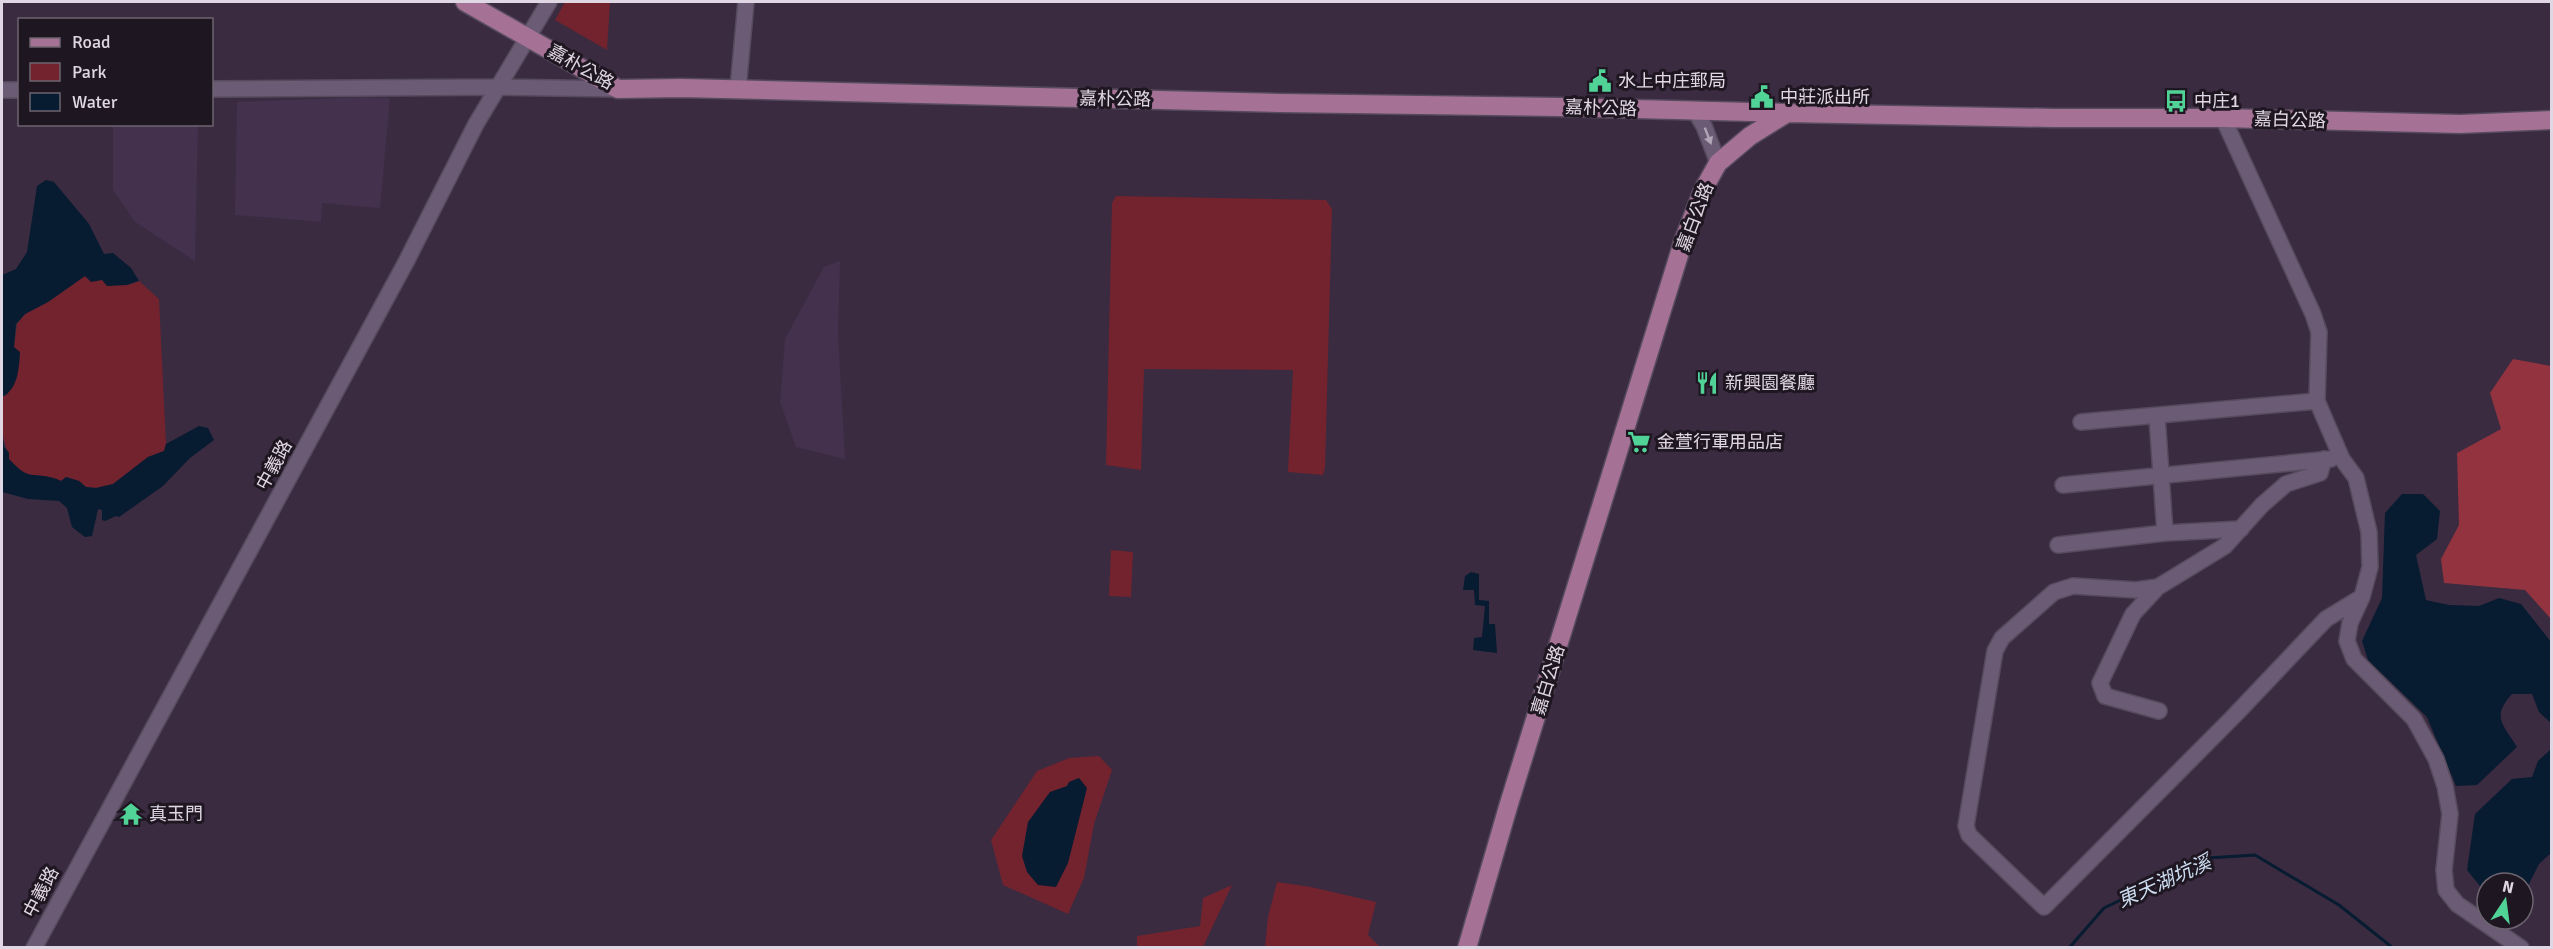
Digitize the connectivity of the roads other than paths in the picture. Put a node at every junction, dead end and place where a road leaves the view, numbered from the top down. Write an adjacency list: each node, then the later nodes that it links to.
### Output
1 (465, 2): 4 (main road, 嘉朴公路)
2 (549, 2): 4 (street, 中義路)
3 (746, 2): 8 (street)
4 (528, 38): 5 (street, 中義路); 7 (main road, 嘉朴公路)
5 (499, 87): 6 (street); 7 (street); 29 (street, 中義路)
6 (213, 89)
7 (618, 89): 8 (main road, 嘉朴公路)
8 (738, 89): 11 (main road, 嘉朴公路)
9 (2, 90): 10 (street)
10 (18, 90)
11 (1695, 111): 12 (main road, 嘉朴公路); 15 (street, one-way to 15)
12 (1787, 113): 13 (main road, 嘉白公路); 15 (main road, 嘉白公路)
13 (2223, 118): 14 (main road, 嘉白公路); 16 (street)
14 (2552, 120)
15 (1718, 163): 30 (main road, 嘉白公路)
16 (2317, 401): 17 (street); 20 (street)
17 (2157, 416): 18 (street); 21 (street)
18 (2081, 422)
19 (2324, 459): 20 (street); 21 (street); 23 (street)
20 (2342, 459): 27 (street)
21 (2161, 476): 22 (street); 24 (street)
22 (2063, 485)
23 (2241, 529): 24 (street); 26 (street)
24 (2165, 533): 25 (street)
25 (2058, 545)
26 (2158, 586): 27 (street); 28 (street)
27 (2362, 597): 31 (street)
28 (2159, 711)
29 (34, 948)
30 (1467, 948)
31 (2521, 948)

